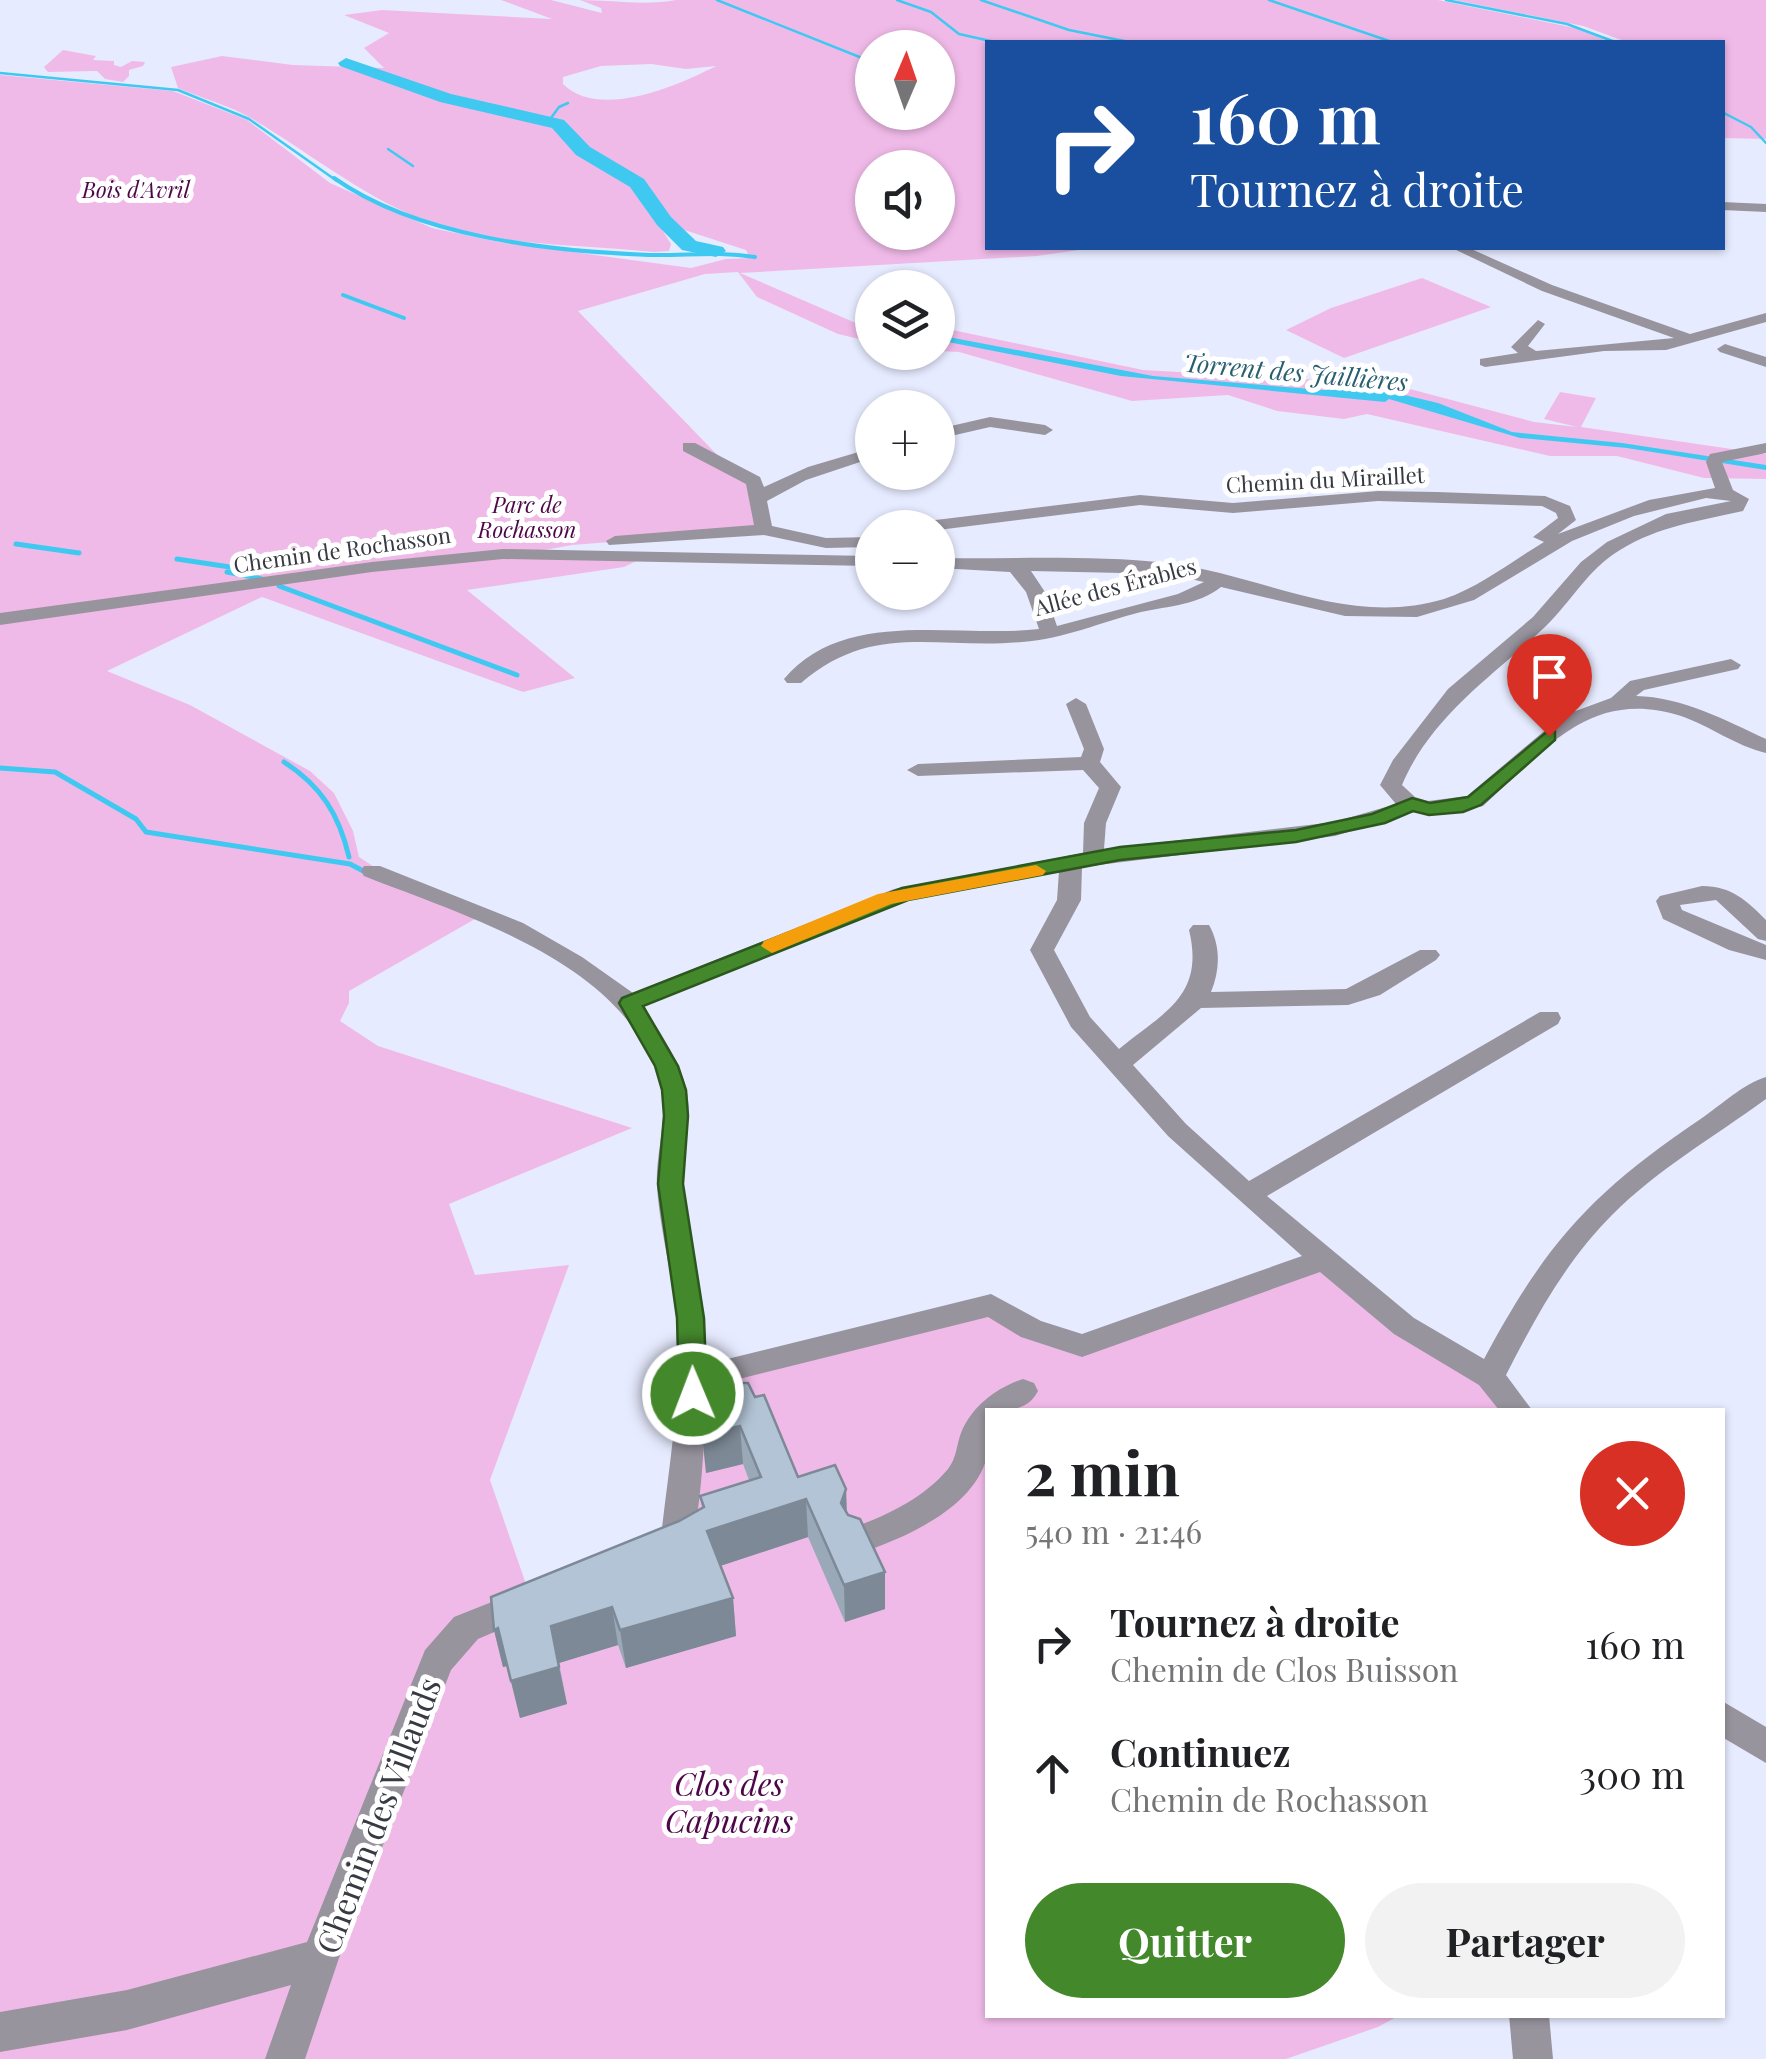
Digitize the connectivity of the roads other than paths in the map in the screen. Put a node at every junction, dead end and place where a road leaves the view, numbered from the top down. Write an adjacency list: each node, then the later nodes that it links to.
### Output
1 (1725, 206): 2 (street)
2 (1766, 208)
3 (1463, 250): 6 (street)
4 (1766, 317): 6 (street)
5 (1538, 324): 8 (street)
6 (1688, 338): 8 (street)
7 (1725, 349): 10 (street)
8 (1531, 354): 9 (street)
9 (1485, 362)
10 (1766, 362)
11 (955, 430): 12 (street)
12 (1044, 430)
13 (690, 446): 17 (street)
14 (1766, 448): 16 (street)
15 (855, 458): 17 (street)
16 (1724, 491): 21 (street); 37 (street)
17 (760, 498): 19 (street)
18 (955, 522): 21 (street, Chemin du Miraillet)
19 (764, 530): 20 (street); 22 (street)
20 (855, 542)
21 (1543, 551): 27 (street)
22 (533, 553): 24 (street, Chemin de Rochasson); 28 (street, Chemin de Rochasson)
23 (955, 555): 26 (street)
24 (855, 561)
25 (955, 563): 26 (street)
26 (1014, 565): 27 (street); 29 (street)
27 (1218, 580): 29 (street, Allée des Érables)
28 (0, 619)
29 (1050, 633): 31 (street, Allée des Érables)
30 (1731, 665): 32 (street)
31 (794, 679)
32 (1620, 699): 34 (street); 37 (street)
33 (1076, 704): 35 (street)
34 (1766, 747)
35 (1089, 763): 36 (street); 38 (street)
36 (918, 770)
37 (1412, 804): 38 (street)
38 (1083, 861): 45 (street); 47 (street)
39 (372, 871): 45 (street)
40 (1201, 930): 44 (street)
41 (1766, 934): 42 (street)
42 (1766, 953)
43 (1428, 956): 44 (street)
44 (1196, 1000): 47 (street)
45 (630, 1003): 52 (street)
46 (1549, 1018): 49 (street)
47 (1118, 1064): 49 (street)
48 (1766, 1086): 51 (street)
49 (1247, 1195): 50 (street)
50 (1322, 1260): 51 (street); 52 (street)
51 (1490, 1377): 55 (street)
52 (694, 1379): 58 (street)
53 (1023, 1391): 54 (street)
54 (997, 1408)
55 (1515, 1408)
56 (985, 1419): 57 (street)
57 (861, 1539)
58 (636, 1559)
59 (553, 1593): 62 (street, Chemin des Villauds)
60 (1725, 1719): 61 (street)
61 (1766, 1748)
62 (320, 1958): 64 (street); 65 (street, Chemin des Villauds)
63 (1529, 2018): 66 (street)
64 (0, 2032)
65 (285, 2059)
66 (1533, 2059)

